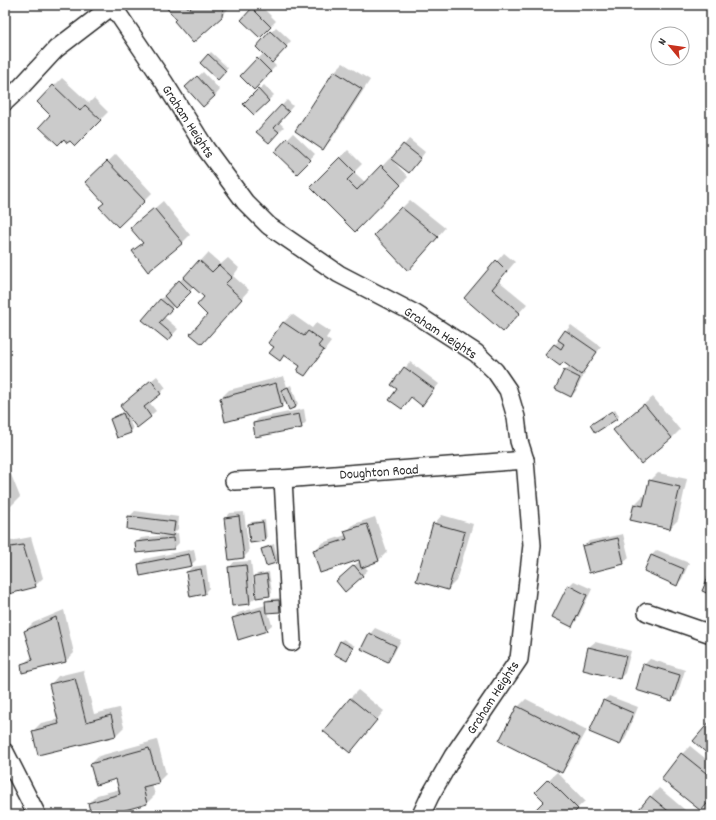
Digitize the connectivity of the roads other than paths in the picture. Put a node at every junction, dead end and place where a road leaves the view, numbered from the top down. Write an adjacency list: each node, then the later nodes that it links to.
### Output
1 (112, 5): 2 (street); 3 (street, Graham Heights)
2 (5, 102)
3 (525, 460): 4 (street, Doughton Road); 11 (street, Graham Heights)
4 (283, 479): 5 (street, Doughton Road); 8 (street)
5 (234, 481)
6 (647, 612): 7 (street)
7 (711, 634)
8 (292, 642)
9 (5, 752): 10 (street)
10 (37, 815)
11 (421, 815)

